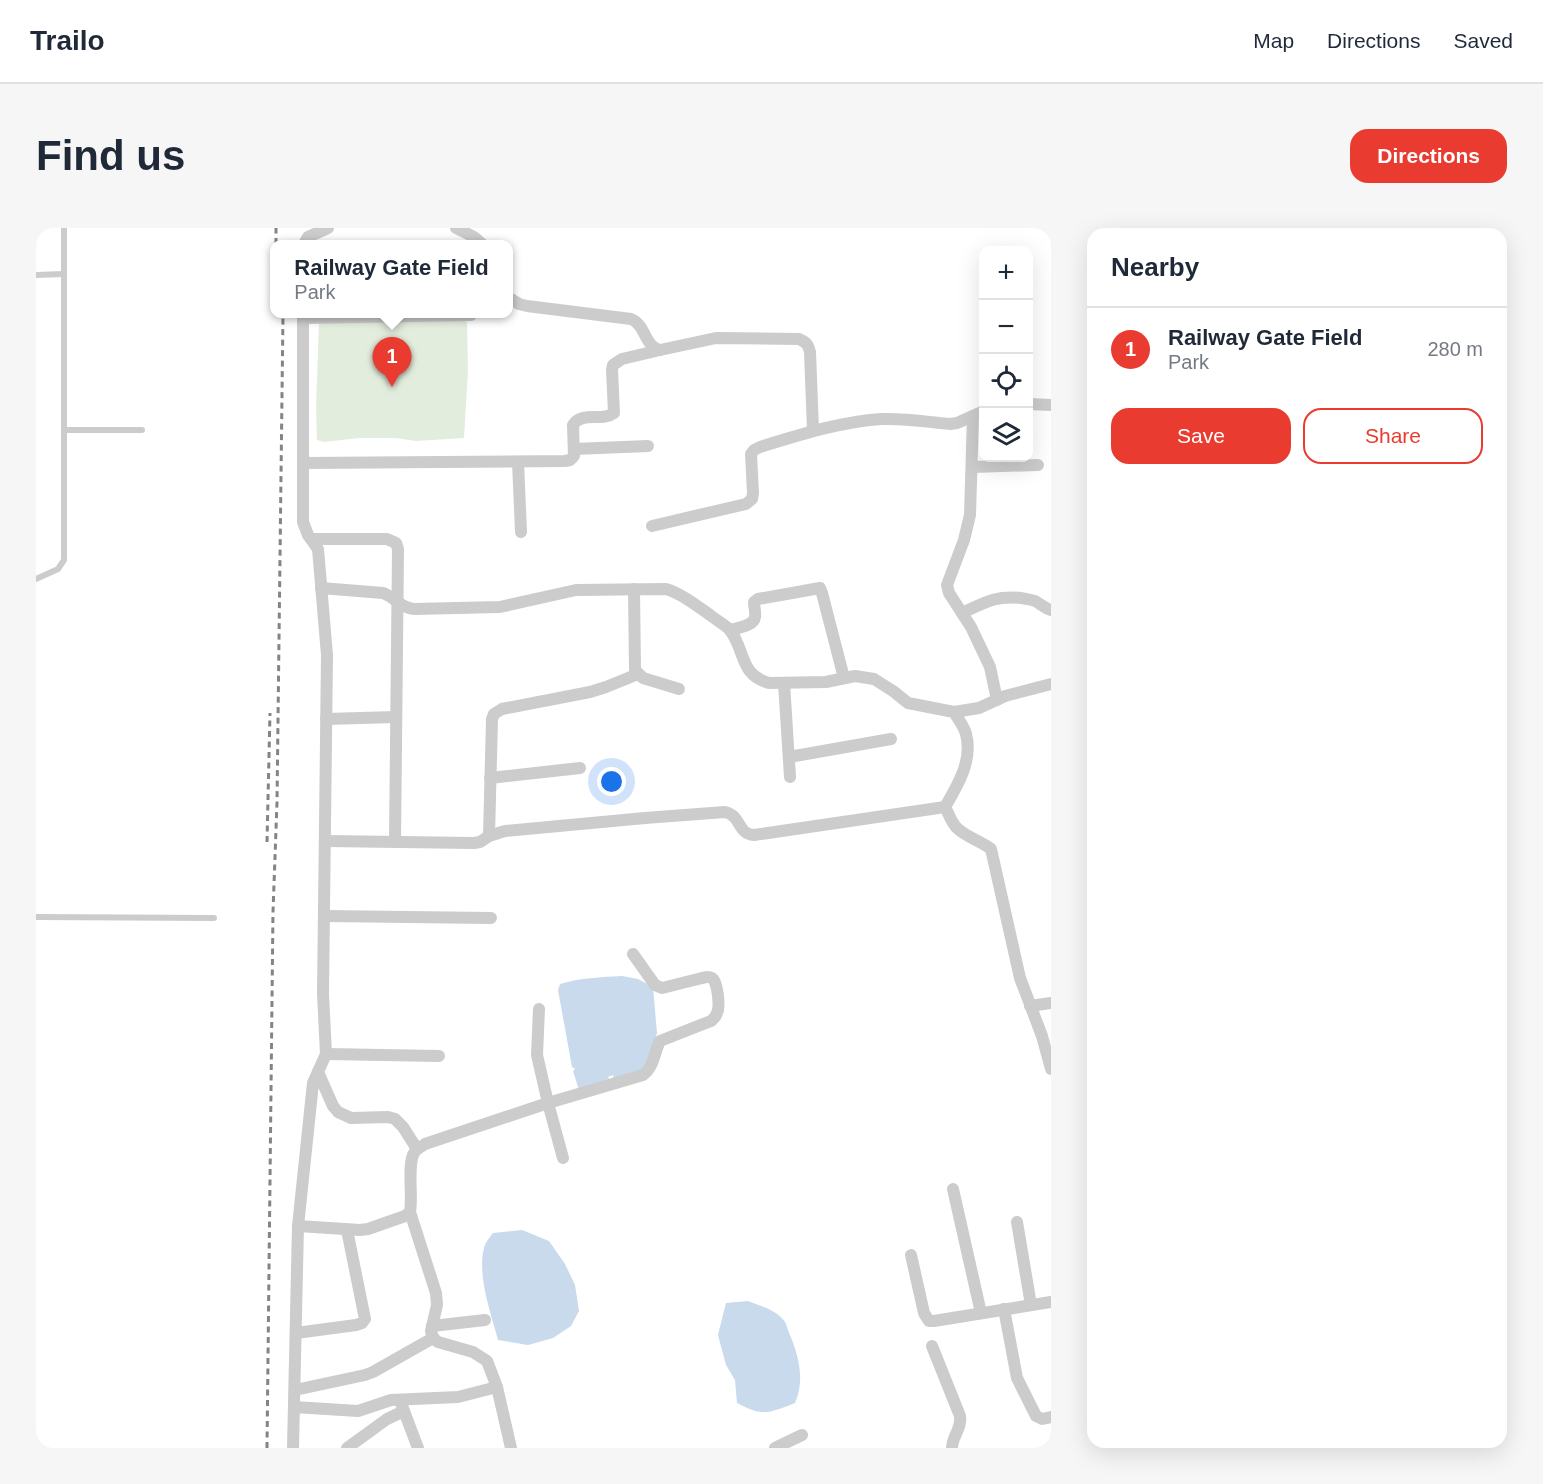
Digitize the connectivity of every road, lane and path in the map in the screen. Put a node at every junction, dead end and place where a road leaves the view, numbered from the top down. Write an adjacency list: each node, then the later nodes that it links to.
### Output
1 (64, 228): 7 (lane)
2 (328, 228): 4 (street)
3 (456, 228): 5 (street)
4 (306, 240)
5 (477, 240)
6 (36, 274): 7 (lane)
7 (64, 274): 14 (lane)
8 (513, 300): 10 (street)
9 (303, 318): 20 (street)
10 (660, 350): 16 (street); 18 (street)
11 (1033, 404): 12 (street)
12 (1051, 405)
13 (978, 413): 16 (street); 22 (street)
14 (64, 429): 15 (lane); 26 (lane)
15 (142, 430)
16 (813, 430): 23 (street)
17 (648, 446): 18 (street)
18 (574, 449): 19 (street)
19 (518, 462): 20 (street); 24 (street)
20 (303, 463): 25 (street)
21 (1038, 465): 22 (street)
22 (972, 467): 31 (street)
23 (652, 526)
24 (521, 532)
25 (311, 539): 27 (street); 29 (street)
26 (36, 579)
27 (321, 588): 29 (street); 41 (street)
28 (634, 590): 29 (street); 32 (street); 33 (street)
29 (398, 603): 40 (street)
30 (1051, 610): 31 (street)
31 (962, 613): 38 (street)
32 (730, 630): 34 (street); 35 (street)
33 (638, 674): 37 (street); 46 (street)
34 (844, 678): 35 (street); 39 (street)
35 (784, 682): 43 (street)
36 (1051, 684): 38 (street)
37 (679, 689)
38 (997, 700): 39 (street)
39 (954, 712): 47 (street)
40 (396, 717): 41 (street); 50 (street)
41 (327, 719): 49 (street)
42 (891, 739): 43 (street)
43 (789, 757): 45 (street)
44 (580, 768): 46 (street)
45 (790, 777)
46 (490, 778): 48 (street)
47 (945, 807): 48 (street); 57 (street)
48 (489, 836): 50 (street)
49 (325, 841): 50 (street); 51 (street)
50 (395, 842)
51 (324, 916): 54 (street); 59 (street)
52 (36, 917): 53 (lane)
53 (214, 918)
54 (491, 918)
55 (633, 954): 63 (street)
56 (1051, 1003): 57 (street)
57 (1030, 1006): 61 (street)
58 (539, 1009): 63 (street)
59 (326, 1054): 60 (street); 62 (street)
60 (440, 1056)
61 (1051, 1069)
62 (318, 1072): 64 (street); 69 (street)
63 (548, 1103): 64 (street); 65 (street)
64 (417, 1149): 67 (street)
65 (563, 1158)
66 (953, 1190): 75 (street)
67 (410, 1212): 70 (street); 77 (street)
68 (1017, 1222): 73 (street)
69 (298, 1227): 70 (street); 78 (street)
70 (347, 1230): 78 (street)
71 (911, 1255): 75 (street)
72 (1051, 1302): 73 (street)
73 (1031, 1305): 74 (street)
74 (1004, 1309): 75 (street); 84 (street)
75 (981, 1313)
76 (485, 1320): 77 (street)
77 (433, 1332): 80 (street); 81 (street)
78 (296, 1333): 81 (street)
79 (932, 1346): 91 (street)
80 (497, 1387): 82 (street); 89 (street)
81 (295, 1390): 83 (street)
82 (402, 1405): 83 (street); 87 (street); 88 (street)
83 (294, 1407): 86 (street)
84 (1051, 1417)
85 (802, 1435): 90 (street)
86 (293, 1448)
87 (347, 1448)
88 (418, 1448)
89 (511, 1448)
90 (775, 1448)
91 (952, 1448)

